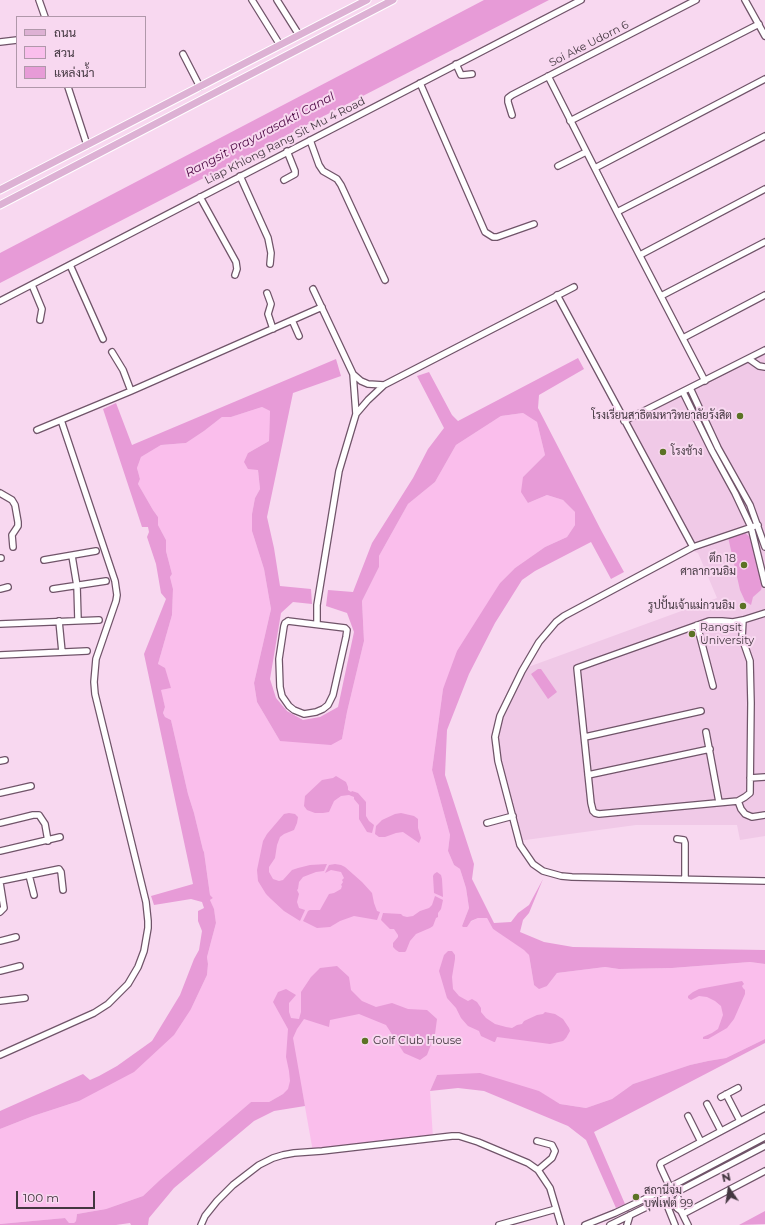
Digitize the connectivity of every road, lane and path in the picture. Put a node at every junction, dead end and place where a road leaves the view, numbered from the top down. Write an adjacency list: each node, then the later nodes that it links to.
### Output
1 (39, 0): 9 (street)
2 (252, 0): 15 (street)
3 (277, 0): 11 (street)
4 (367, 0): 11 (main road)
5 (393, 0): 38 (main road)
6 (581, 0): 17 (street, Liap Khlong Rang Sit Mu 4 Road)
7 (696, 0): 19 (street, Soi Ake Udorn 6)
8 (746, 0): 10 (street)
9 (45, 16)
10 (759, 24): 12 (street); 25 (street)
11 (300, 35): 15 (main road)
12 (765, 36)
13 (16, 40): 14 (street)
14 (0, 42)
15 (280, 45): 22 (main road)
16 (183, 54): 22 (street)
17 (456, 64): 18 (street); 21 (street, Liap Khlong Rang Sit Mu 4 Road)
18 (472, 74)
19 (548, 76): 24 (street, Soi Ake Udorn 6); 25 (street)
20 (765, 79): 32 (street)
21 (420, 83): 27 (street, Liap Khlong Rang Sit Mu 4 Road); 40 (street)
22 (200, 87): 28 (main road)
23 (68, 88): 28 (street)
24 (512, 115)
25 (570, 121): 30 (street)
26 (765, 136): 39 (street)
27 (310, 140): 29 (street, Liap Khlong Rang Sit Mu 4 Road); 46 (street)
28 (87, 144): 36 (main road)
29 (287, 152): 33 (street, Liap Khlong Rang Sit Mu 4 Road); 34 (street)
30 (586, 152): 31 (street); 32 (street)
31 (558, 166)
32 (595, 168): 39 (street)
33 (240, 176): 37 (street, Liap Khlong Rang Sit Mu 4 Road); 43 (street)
34 (284, 180)
35 (765, 189): 42 (street)
36 (0, 190)
37 (200, 197): 44 (street, Liap Khlong Rang Sit Mu 4 Road); 45 (street)
38 (0, 205)
39 (617, 212): 42 (street)
40 (534, 224)
41 (765, 242): 53 (street)
42 (640, 255): 53 (street)
43 (270, 264)
44 (70, 265): 47 (street, Liap Khlong Rang Sit Mu 4 Road); 60 (street)
45 (235, 275)
46 (385, 280)
47 (32, 285): 54 (street, Liap Khlong Rang Sit Mu 4 Road); 56 (street)
48 (574, 287): 51 (street)
49 (314, 288): 55 (street)
50 (267, 293): 58 (street)
51 (558, 295): 68 (street); 74 (street)
52 (765, 295): 61 (street)
53 (661, 296): 61 (street)
54 (0, 301)
55 (322, 307): 57 (street); 66 (street)
56 (40, 320)
57 (292, 320): 58 (street); 59 (street)
58 (273, 329): 70 (street)
59 (299, 336)
60 (103, 338)
61 (683, 338): 67 (street)
62 (765, 350): 64 (street)
63 (112, 352): 70 (street)
64 (749, 359): 65 (street); 67 (street)
65 (765, 367)
66 (353, 374): 68 (street); 72 (street)
67 (705, 381): 69 (street)
68 (384, 385): 72 (street)
69 (690, 388): 71 (street); 77 (street)
70 (131, 391): 73 (street)
71 (683, 392): 74 (street); 78 (street)
72 (356, 414): 97 (street)
73 (61, 420): 75 (street); 135 (street)
74 (624, 421): 80 (street)
75 (36, 430)
76 (0, 493): 79 (street)
77 (758, 525): 78 (street); 81 (street)
78 (751, 527): 80 (street); 86 (street)
79 (13, 547)
80 (692, 547): 115 (street)
81 (765, 547)
82 (96, 551): 83 (street)
83 (72, 556): 84 (street); 87 (street)
84 (44, 560)
85 (106, 581): 87 (street)
86 (765, 584)
87 (77, 586): 90 (street); 92 (street)
88 (8, 587): 89 (street)
89 (0, 589)
90 (54, 589)
91 (765, 613): 94 (street)
92 (78, 620): 93 (street); 95 (street)
93 (99, 620)
94 (743, 620): 98 (street); 109 (street)
95 (60, 621): 96 (street); 100 (street)
96 (0, 624)
97 (317, 624): 97 (street)
98 (697, 625): 102 (street); 105 (street)
99 (87, 651): 100 (street)
100 (62, 652): 101 (street)
101 (0, 655)
102 (713, 686)
103 (701, 711): 105 (street)
104 (706, 732): 106 (street)
105 (585, 738): 107 (street)
106 (710, 749): 107 (street); 113 (street)
107 (588, 775): 113 (street)
108 (765, 777): 109 (street)
109 (750, 778): 112 (street)
110 (31, 786): 111 (street)
111 (0, 793)
112 (738, 801): 113 (street); 114 (street)
113 (719, 802)
114 (765, 815)
115 (513, 816): 117 (street); 123 (street)
116 (0, 823): 120 (street)
117 (487, 823)
118 (60, 837): 120 (street)
119 (677, 839): 123 (street)
120 (48, 841): 121 (street)
121 (0, 852)
122 (29, 875): 125 (street); 126 (street); 127 (street)
123 (685, 878): 124 (street)
124 (765, 881)
125 (0, 882): 128 (street)
126 (63, 890)
127 (34, 895)
128 (0, 912)
129 (16, 937): 130 (street)
130 (0, 941)
131 (20, 966): 132 (street)
132 (0, 971)
133 (25, 998): 134 (street)
134 (0, 1001)
135 (0, 1055)
136 (738, 1088): 140 (street)
137 (707, 1104): 141 (street)
138 (765, 1108): 140 (street)
139 (688, 1116): 144 (street)
140 (740, 1121): 141 (street)
141 (721, 1131): 144 (street)
142 (765, 1137): 148 (street)
143 (538, 1141): 146 (street)
144 (701, 1142): 148 (street)
145 (765, 1146): 149 (street)
146 (538, 1170): 151 (street); 154 (street)
147 (765, 1171): 152 (street)
148 (670, 1187): 149 (street); 157 (street)
149 (673, 1194): 152 (street); 153 (street)
150 (667, 1205): 160 (street)
151 (556, 1209): 155 (street); 156 (street)
152 (682, 1213): 161 (street)
153 (630, 1215): 158 (street); 159 (street)
154 (201, 1225)
155 (498, 1225)
156 (561, 1225)
157 (585, 1225)
158 (610, 1225)
159 (627, 1225)
160 (676, 1225)
161 (688, 1225)

